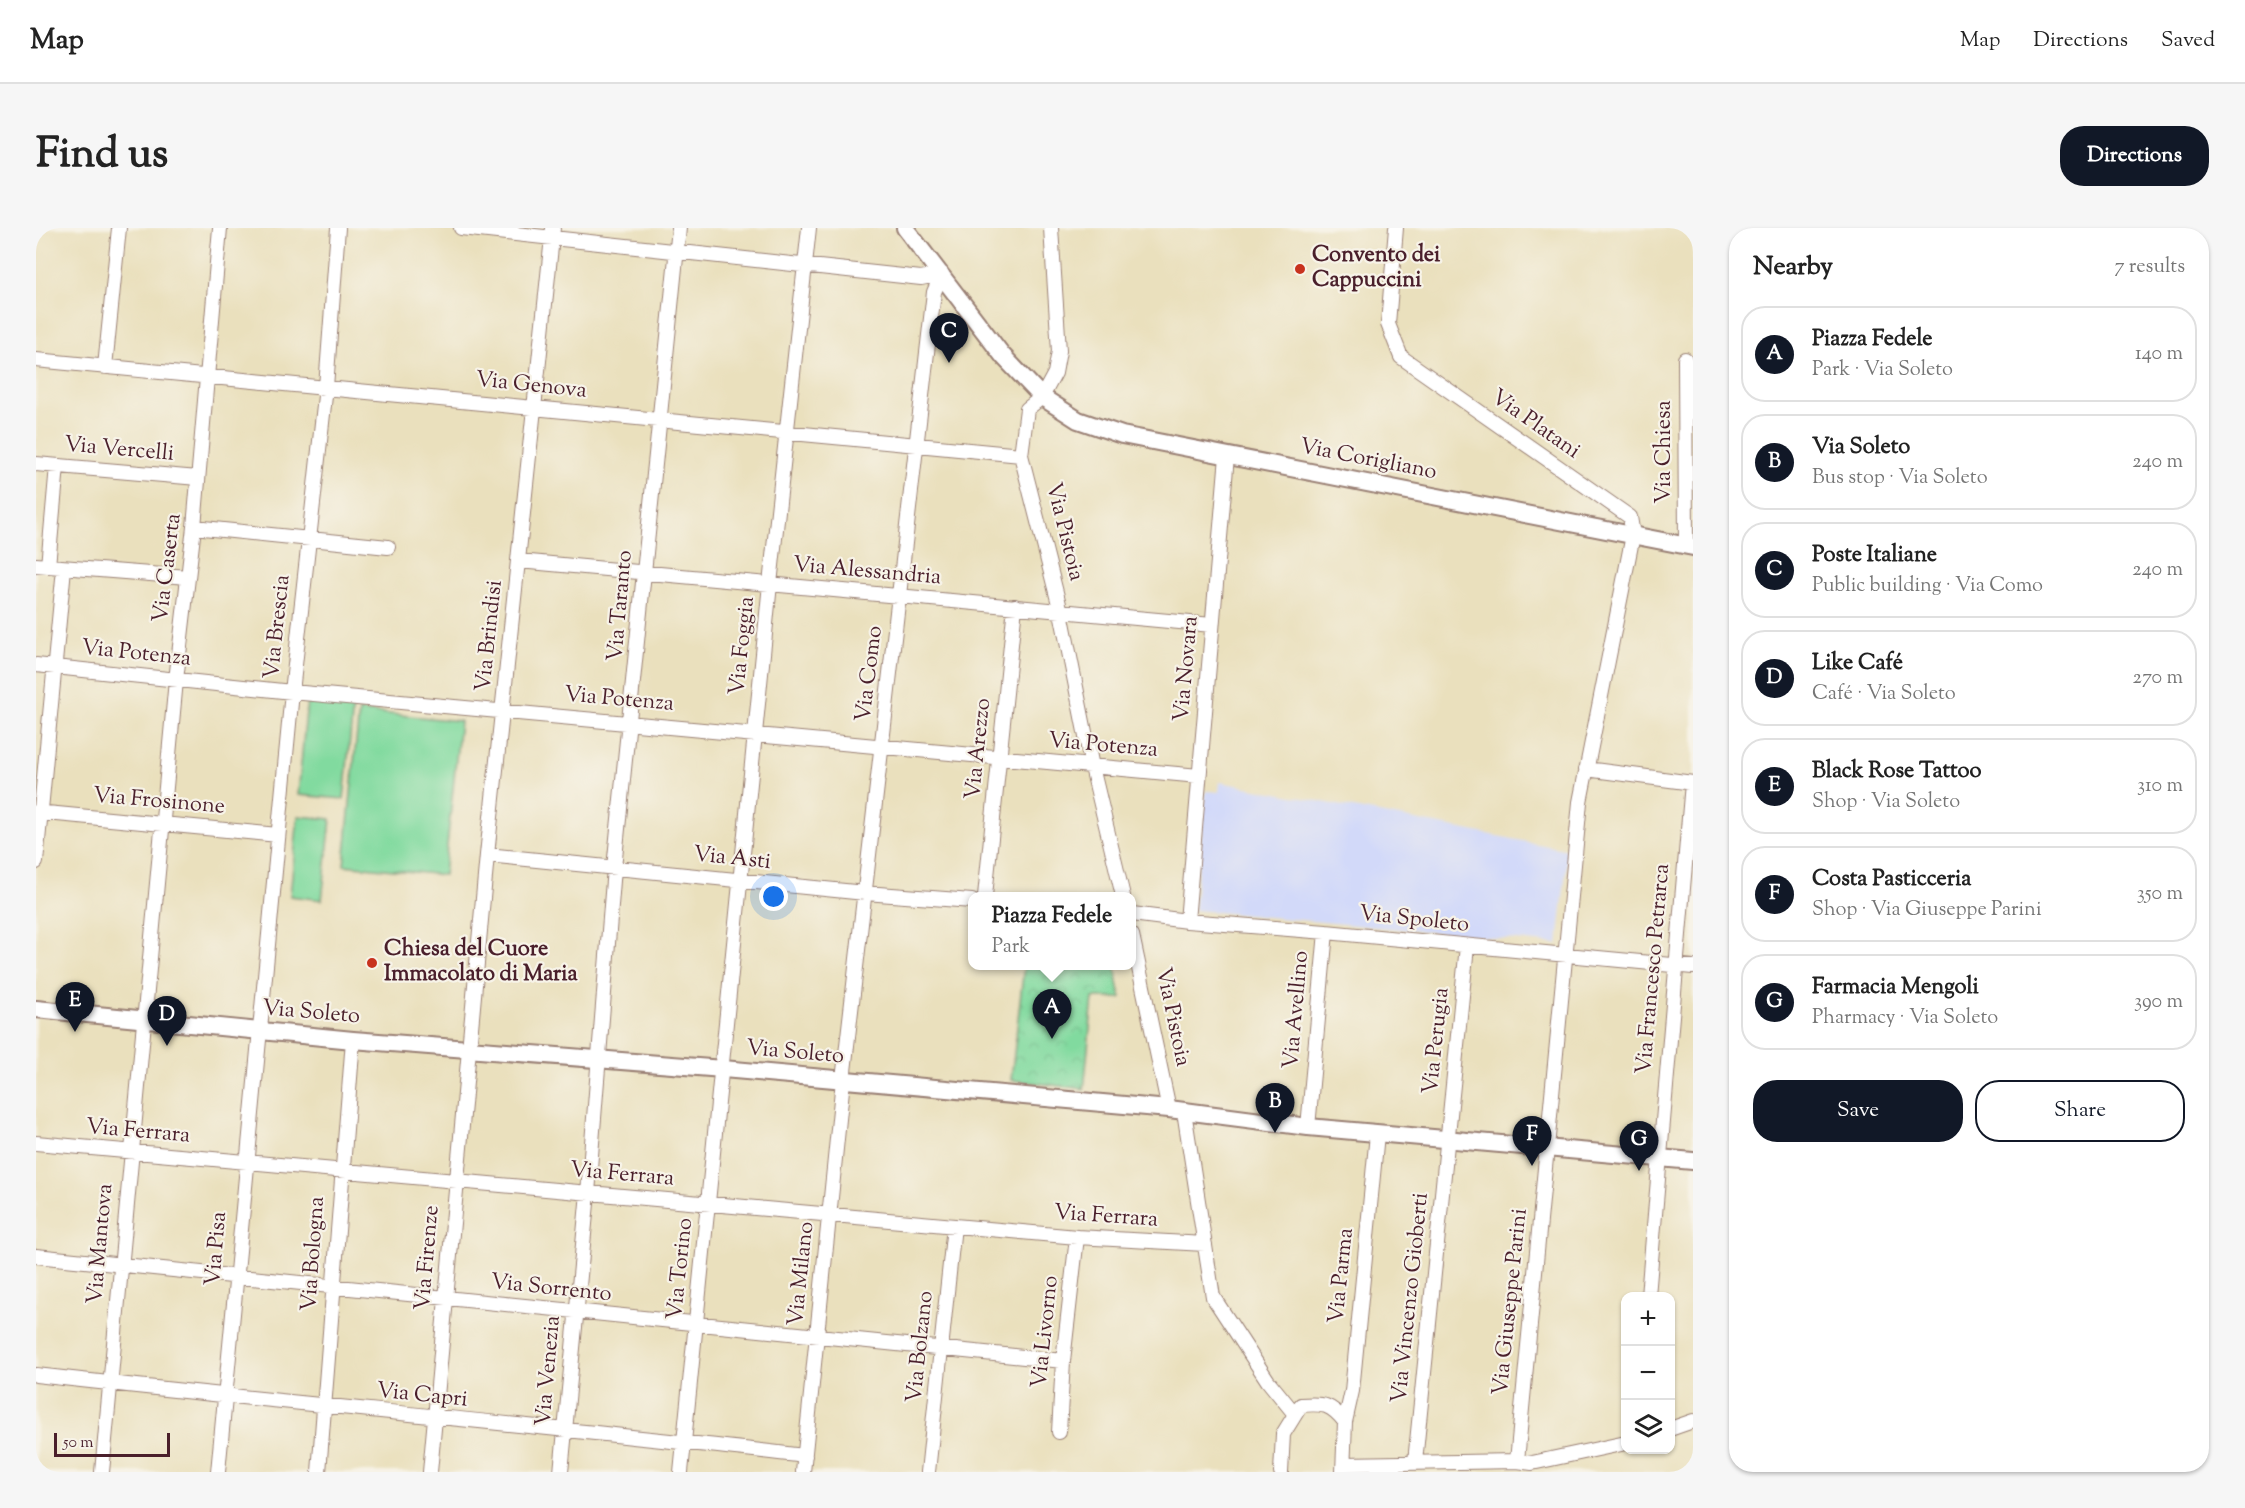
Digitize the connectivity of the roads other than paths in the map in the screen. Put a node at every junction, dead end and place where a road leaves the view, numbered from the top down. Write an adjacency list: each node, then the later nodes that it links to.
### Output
1 (119, 228): 16 (street)
2 (220, 228): 17 (street, Via Caserta)
3 (338, 228): 18 (street, Via Brescia)
4 (461, 228): 10 (street)
5 (679, 228): 11 (street, Via Taranto)
6 (809, 228): 12 (street, Via Foggia)
7 (905, 228): 13 (street)
8 (1051, 228): 19 (street, Via Pistoia)
9 (1396, 228): 30 (street, Via Platani)
10 (553, 233): 11 (street); 20 (street, Via Brindisi)
11 (677, 251): 12 (street); 21 (street, Via Taranto)
12 (805, 265): 13 (street); 22 (street, Via Foggia)
13 (942, 274): 19 (street); 23 (street, Via Como)
14 (1685, 359): 32 (street, Via Chiesa)
15 (36, 360): 16 (street, Via Genova)
16 (105, 367): 17 (street, Via Genova)
17 (206, 376): 18 (street, Via Genova); 28 (street, Via Caserta)
18 (326, 387): 20 (street, Via Genova); 31 (street, Via Brescia)
19 (1042, 397): 24 (street, Via Pistoia); 25 (street, Via Corigliano)
20 (535, 408): 21 (street, Via Genova); 34 (street, Via Brindisi)
21 (661, 420): 22 (street, Via Genova); 37 (street, Via Taranto)
22 (787, 432): 23 (street, Via Genova); 39 (street, Via Foggia)
23 (916, 445): 24 (street, Via Genova); 40 (street, Via Como)
24 (1021, 455): 42 (street, Via Pistoia)
25 (1227, 456): 30 (street, Via Corigliano); 43 (street, Via Novara)
26 (36, 464): 27 (street, Via Vercelli)
27 (57, 466): 28 (street, Via Vercelli); 35 (street)
28 (198, 478): 29 (street, Via Caserta)
29 (194, 527): 31 (street); 38 (street, Via Caserta)
30 (1633, 535): 32 (street, Via Corigliano); 54 (street, Via Giuseppe Parini)
31 (309, 538): 33 (street); 47 (street, Via Brescia)
32 (1690, 546)
33 (388, 547)
34 (519, 561): 37 (street, Via Alessandria); 48 (street, Via Brindisi)
35 (42, 566): 36 (street)
36 (64, 568): 38 (street); 45 (street)
37 (645, 572): 39 (street, Via Alessandria); 49 (street, Via Taranto)
38 (188, 577): 46 (street, Via Caserta)
39 (770, 584): 40 (street, Via Alessandria); 50 (street, Via Foggia)
40 (900, 597): 41 (street, Via Alessandria); 51 (street, Via Como)
41 (1015, 606): 42 (street, Via Alessandria); 52 (street, Via Arezzo)
42 (1061, 612): 43 (street, Via Alessandria); 53 (street, Via Pistoia)
43 (1212, 625): 55 (street, Via Novara)
44 (36, 665): 45 (street, Via Potenza)
45 (56, 667): 46 (street, Via Potenza); 57 (street)
46 (176, 680): 47 (street, Via Potenza); 58 (street, Via Caserta)
47 (292, 692): 48 (street, Via Potenza); 59 (street, Via Brescia)
48 (503, 711): 49 (street, Via Potenza); 60 (street, Via Brindisi)
49 (631, 723): 50 (street, Via Potenza); 62 (street, Via Taranto)
50 (755, 735): 51 (street, Via Potenza); 63 (street, Via Foggia)
51 (882, 746): 52 (street, Via Potenza); 66 (street, Via Como)
52 (1000, 758): 53 (street, Via Potenza); 64 (street, Via Arezzo)
53 (1092, 767): 55 (street, Via Potenza); 65 (street, Via Pistoia)
54 (1586, 769): 56 (street); 73 (street, Via Giuseppe Parini)
55 (1199, 776): 69 (street, Via Novara)
56 (1692, 783): 74 (street, Via Francesco Petrarca)
57 (39, 813): 58 (street, Via Frosinone); 61 (street)
58 (162, 824): 59 (street, Via Frosinone); 77 (street, Via Caserta)
59 (278, 835): 78 (street, Via Brescia)
60 (487, 855): 62 (street, Via Asti); 80 (street, Via Brindisi)
61 (36, 862)
62 (615, 868): 63 (street, Via Asti); 81 (street, Via Taranto)
63 (741, 881): 66 (street, Via Asti); 82 (street, Via Foggia)
64 (987, 892)
65 (1122, 892)
66 (865, 893): 67 (street, Via Asti); 83 (street, Via Como)
67 (968, 901)
68 (1136, 915): 69 (street, Via Spoleto)
69 (1187, 921): 70 (street, Via Spoleto)
70 (1326, 932): 71 (street, Via Spoleto); 85 (street, Via Avellino)
71 (1467, 946): 73 (street, Via Spoleto); 87 (street, Via Perugia)
72 (1136, 954): 84 (street, Via Pistoia)
73 (1566, 954): 74 (street, Via Spoleto); 89 (street, Via Giuseppe Parini)
74 (1675, 966): 75 (street, Via Spoleto); 91 (street, Via Francesco Petrarca)
75 (1693, 968)
76 (36, 1009): 77 (street, Via Soleto)
77 (143, 1019): 78 (street, Via Soleto); 90 (street, Via Mantova)
78 (260, 1031): 79 (street, Via Soleto); 93 (street, Via Pisa)
79 (353, 1040): 80 (street, Via Soleto); 94 (street, Via Bologna)
80 (470, 1048): 81 (street, Via Soleto); 95 (street, Via Firenze)
81 (599, 1059): 82 (street, Via Soleto); 96 (street, Via Venezia)
82 (723, 1069): 83 (street, Via Soleto); 97 (street, Via Torino)
83 (843, 1080): 84 (street, Via Soleto); 98 (street, Via Milano)
84 (1176, 1110): 85 (street, Via Soleto); 101 (street, Via Pistoia)
85 (1308, 1127): 86 (street, Via Soleto)
86 (1377, 1134): 87 (street, Via Soleto); 120 (street, Via Parma)
87 (1448, 1139): 89 (street, Via Soleto); 128 (street, Via Vincenzo Gioberti)
88 (36, 1143): 90 (street, Via Ferrara)
89 (1548, 1148): 91 (street, Via Soleto); 127 (street, Via Giuseppe Parini)
90 (131, 1152): 93 (street, Via Ferrara); 103 (street, Via Mantova)
91 (1659, 1158): 92 (street, Via Soleto); 106 (street, Via Francesco Petrarca)
92 (1693, 1161)
93 (247, 1163): 94 (street, Via Ferrara); 104 (street, Via Pisa)
94 (342, 1171): 95 (street, Via Ferrara); 105 (street, Via Bologna)
95 (456, 1181): 96 (street, Via Ferrara); 107 (street, Via Firenze)
96 (588, 1193): 97 (street, Via Ferrara); 108 (street, Via Venezia)
97 (708, 1204): 98 (street, Via Ferrara); 109 (street, Via Torino)
98 (830, 1214): 99 (street, Via Ferrara); 110 (street, Via Milano)
99 (954, 1226): 100 (street, Via Ferrara); 111 (street, Via Bolzano)
100 (1077, 1237): 101 (street, Via Ferrara); 112 (street, Via Livorno)
101 (1205, 1244): 117 (street, Via Pistoia)
102 (36, 1256): 103 (street, Via Sorrento)
103 (121, 1265): 104 (street, Via Sorrento); 114 (street, Via Mantova)
104 (236, 1278): 105 (street, Via Sorrento); 115 (street, Via Pisa)
105 (332, 1288): 107 (street, Via Sorrento); 116 (street, Via Bologna)
106 (1648, 1292)
107 (446, 1299): 108 (street, Via Sorrento); 118 (street, Via Firenze)
108 (575, 1312): 109 (street, Via Sorrento); 122 (street, Via Venezia)
109 (697, 1324): 110 (street, Via Sorrento); 124 (street, Via Torino)
110 (817, 1336): 111 (street, Via Sorrento); 126 (street, Via Milano)
111 (942, 1349): 112 (street, Via Sorrento); 138 (street, Via Bolzano)
112 (1063, 1361): 123 (street, Via Livorno)
113 (36, 1375): 114 (street, Via Capri)
114 (110, 1383): 115 (street, Via Capri); 131 (street, Via Mantova)
115 (225, 1397): 116 (street, Via Capri); 132 (street, Via Pisa)
116 (324, 1407): 118 (street, Via Capri); 133 (street, Via Bologna)
117 (1294, 1413): 120 (street); 139 (street)
118 (435, 1418): 122 (street, Via Capri); 134 (street, Via Firenze)
119 (1693, 1421): 121 (street)
120 (1345, 1422): 130 (street, Via Parma)
121 (1675, 1428)
122 (565, 1430): 124 (street, Via Capri); 135 (street, Via Venezia)
123 (1059, 1432)
124 (684, 1442): 126 (street, Via Capri); 136 (street, Via Torino)
125 (1621, 1444): 129 (street)
126 (805, 1456): 137 (street, Via Milano)
127 (1517, 1461): 128 (street); 129 (street)
128 (1415, 1462): 130 (street)
129 (1531, 1467)
130 (1343, 1468)
131 (102, 1472)
132 (218, 1472)
133 (319, 1472)
134 (430, 1472)
135 (561, 1472)
136 (681, 1472)
137 (803, 1472)
138 (928, 1472)
139 (1281, 1472)

